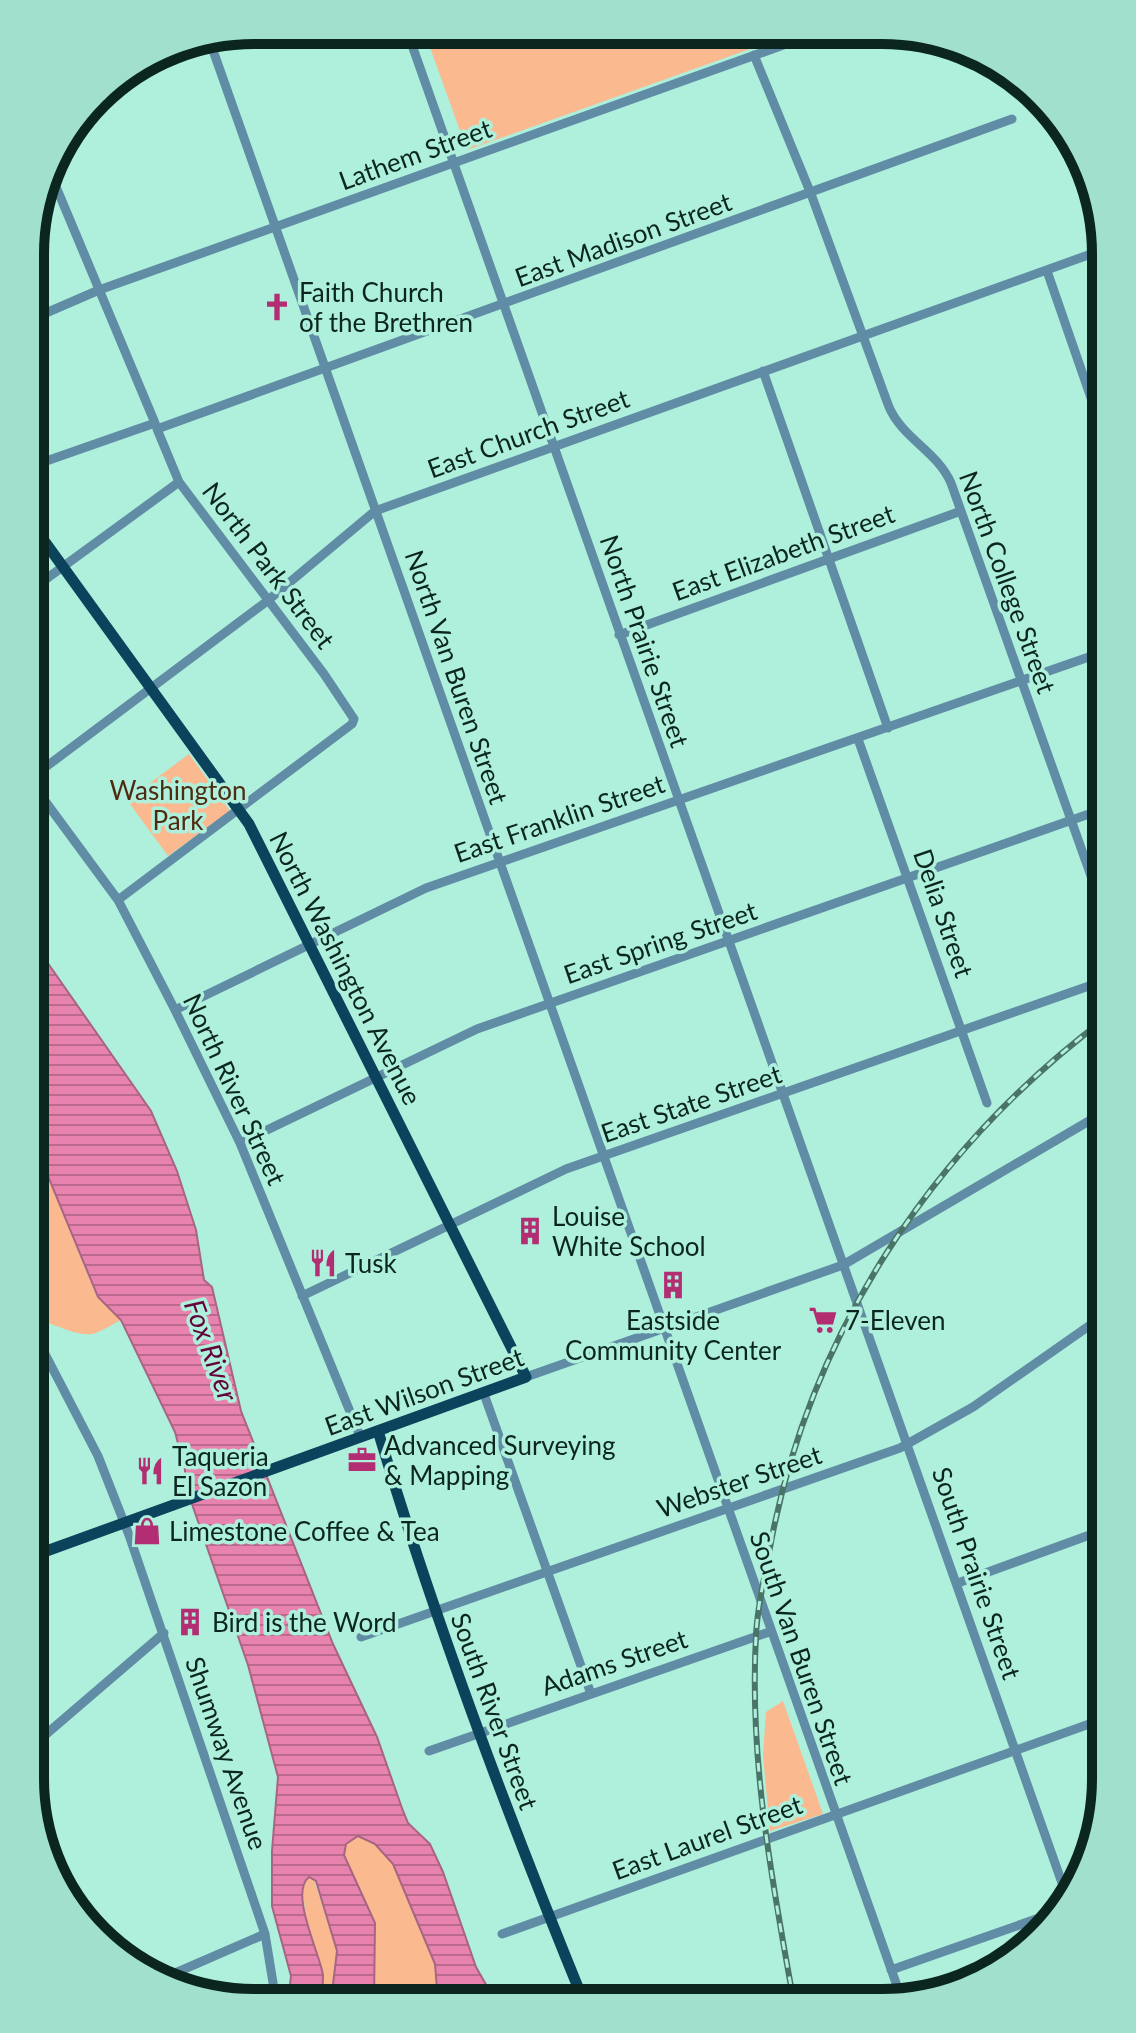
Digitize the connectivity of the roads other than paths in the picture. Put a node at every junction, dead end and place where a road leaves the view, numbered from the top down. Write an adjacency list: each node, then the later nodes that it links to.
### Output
1 (412, 44): 6 (street, North Prairie Street)
2 (785, 44): 4 (street, Lathem Street)
3 (212, 48): 9 (street, North Van Buren Street)
4 (754, 55): 6 (street, Lathem Street); 8 (street, North College Street)
5 (1012, 119): 8 (street, East Madison Street)
6 (453, 163): 9 (street, Lathem Street); 13 (street, North Prairie Street)
7 (55, 185): 12 (street, North Park Street)
8 (811, 194): 13 (street, East Madison Street); 15 (street, North College Street)
9 (276, 228): 12 (street, Lathem Street); 16 (street, North Van Buren Street)
10 (1092, 254): 11 (street, East Church Street)
11 (1047, 271): 15 (street, East Church Street); 18 (street)
12 (99, 290): 14 (street, Lathem Street); 19 (street, North Park Street)
13 (503, 305): 16 (street, East Madison Street); 20 (street, North Prairie Street)
14 (44, 314)
15 (863, 335): 17 (street, East Church Street); 24 (street, North College Street)
16 (325, 369): 19 (street, East Madison Street); 23 (street, North Van Buren Street)
17 (763, 371): 20 (street, East Church Street); 26 (street)
18 (1092, 401)
19 (156, 426): 21 (street, East Madison Street); 22 (street, North Park Street)
20 (554, 448): 23 (street, East Church Street); 30 (street, North Prairie Street)
21 (44, 462)
22 (179, 482): 27 (street); 29 (street, North Park Street)
23 (375, 511): 29 (street, East Church Street); 42 (street, North Van Buren Street)
24 (961, 511): 26 (street, East Elizabeth Street); 32 (street, North College Street)
25 (44, 542): 27 (main road, North Washington Avenue)
26 (829, 560): 30 (street, East Elizabeth Street); 34 (street)
27 (61, 568): 28 (street); 33 (main road, North Washington Avenue)
28 (44, 580)
29 (266, 602): 33 (street, East Church Street); 39 (street, North Park Street)
30 (619, 635): 38 (street, North Prairie Street)
31 (1092, 656): 32 (street, East Franklin Street)
32 (1021, 681): 34 (street, East Franklin Street); 41 (street, North College Street)
33 (150, 690): 36 (street, East Church Street); 39 (main road, North Washington Avenue)
34 (888, 728): 35 (street, East Franklin Street)
35 (858, 739): 38 (street, East Franklin Street); 43 (street, Delia Street)
36 (44, 770)
37 (44, 798): 45 (street, North River Street)
38 (678, 800): 42 (street, East Franklin Street); 46 (street, North Prairie Street)
39 (240, 810): 45 (street); 47 (main road, North Washington Avenue)
40 (1092, 813): 41 (street, East Spring Street)
41 (1071, 820): 43 (street, East Spring Street); 44 (street, North College Street)
42 (499, 863): 47 (street, East Franklin Street); 49 (street, North Van Buren Street)
43 (908, 878): 46 (street, East Spring Street); 51 (street, Delia Street)
44 (1092, 879)
45 (118, 900): 50 (street, North River Street)
46 (729, 942): 49 (street, East Spring Street); 53 (street, North Prairie Street)
47 (311, 943): 50 (street, East Franklin Street); 52 (main road, North Washington Avenue)
48 (1092, 985): 51 (street, East State Street)
49 (549, 1004): 52 (street, East Spring Street); 57 (street, North Van Buren Street)
50 (175, 1010): 56 (street, North River Street)
51 (962, 1032): 53 (street, East State Street); 54 (street, Delia Street)
52 (377, 1077): 56 (street, East Spring Street); 58 (main road, North Washington Avenue)
53 (783, 1095): 57 (street, East State Street); 59 (street, North Prairie Street)
54 (987, 1103)
55 (1092, 1119): 59 (street, East Wilson Street)
56 (240, 1143): 60 (street, North River Street)
57 (602, 1157): 58 (street, East State Street); 62 (street, North Van Buren Street)
58 (449, 1225): 60 (street, East State Street); 64 (main road, North Washington Avenue)
59 (843, 1265): 62 (street, East Wilson Street); 68 (street, South Prairie Street)
60 (302, 1296): 67 (street, North River Street)
61 (1092, 1324): 68 (street, Webster Street)
62 (662, 1330): 64 (street, East Wilson Street); 69 (street, South Van Buren Street)
63 (44, 1361): 70 (street, Shumway Avenue)
64 (526, 1377): 65 (main road, East Wilson Street)
65 (484, 1394): 66 (main road, East Wilson Street); 73 (street)
66 (378, 1431): 67 (main road, East Wilson Street); 75 (main road, South River Street)
67 (360, 1436): 70 (main road, East Wilson Street)
68 (908, 1444): 69 (street, Webster Street); 74 (street, South Prairie Street)
69 (726, 1509): 73 (street, Webster Street); 76 (street, South Van Buren Street)
70 (124, 1523): 72 (main road, East Wilson Street); 77 (street, Shumway Avenue)
71 (1092, 1534): 74 (street)
72 (44, 1552)
73 (547, 1571): 75 (street, Webster Street); 79 (street)
74 (958, 1583): 84 (street, South Prairie Street)
75 (436, 1610): 78 (street, Webster Street); 81 (main road, South River Street)
76 (769, 1632): 79 (street, Adams Street); 85 (street, South Van Buren Street)
77 (164, 1633): 82 (street); 89 (street, Shumway Avenue)
78 (361, 1637)
79 (591, 1694): 81 (street, Adams Street)
80 (1092, 1723): 84 (street, East Laurel Street)
81 (479, 1734): 83 (street, Adams Street); 87 (main road, South River Street)
82 (44, 1736)
83 (429, 1751)
84 (1015, 1751): 85 (street, East Laurel Street); 86 (street, South Prairie Street)
85 (835, 1815): 87 (street, East Laurel Street); 91 (street, South Van Buren Street)
86 (1063, 1885)
87 (550, 1916): 90 (street, East Laurel Street); 95 (main road, South River Street)
88 (1040, 1918): 91 (street)
89 (265, 1934): 92 (street); 94 (street, Shumway Avenue)
90 (502, 1934)
91 (891, 1970): 93 (street, South Van Buren Street)
92 (174, 1973)
93 (898, 1988)
94 (274, 1989)
95 (579, 1989)

